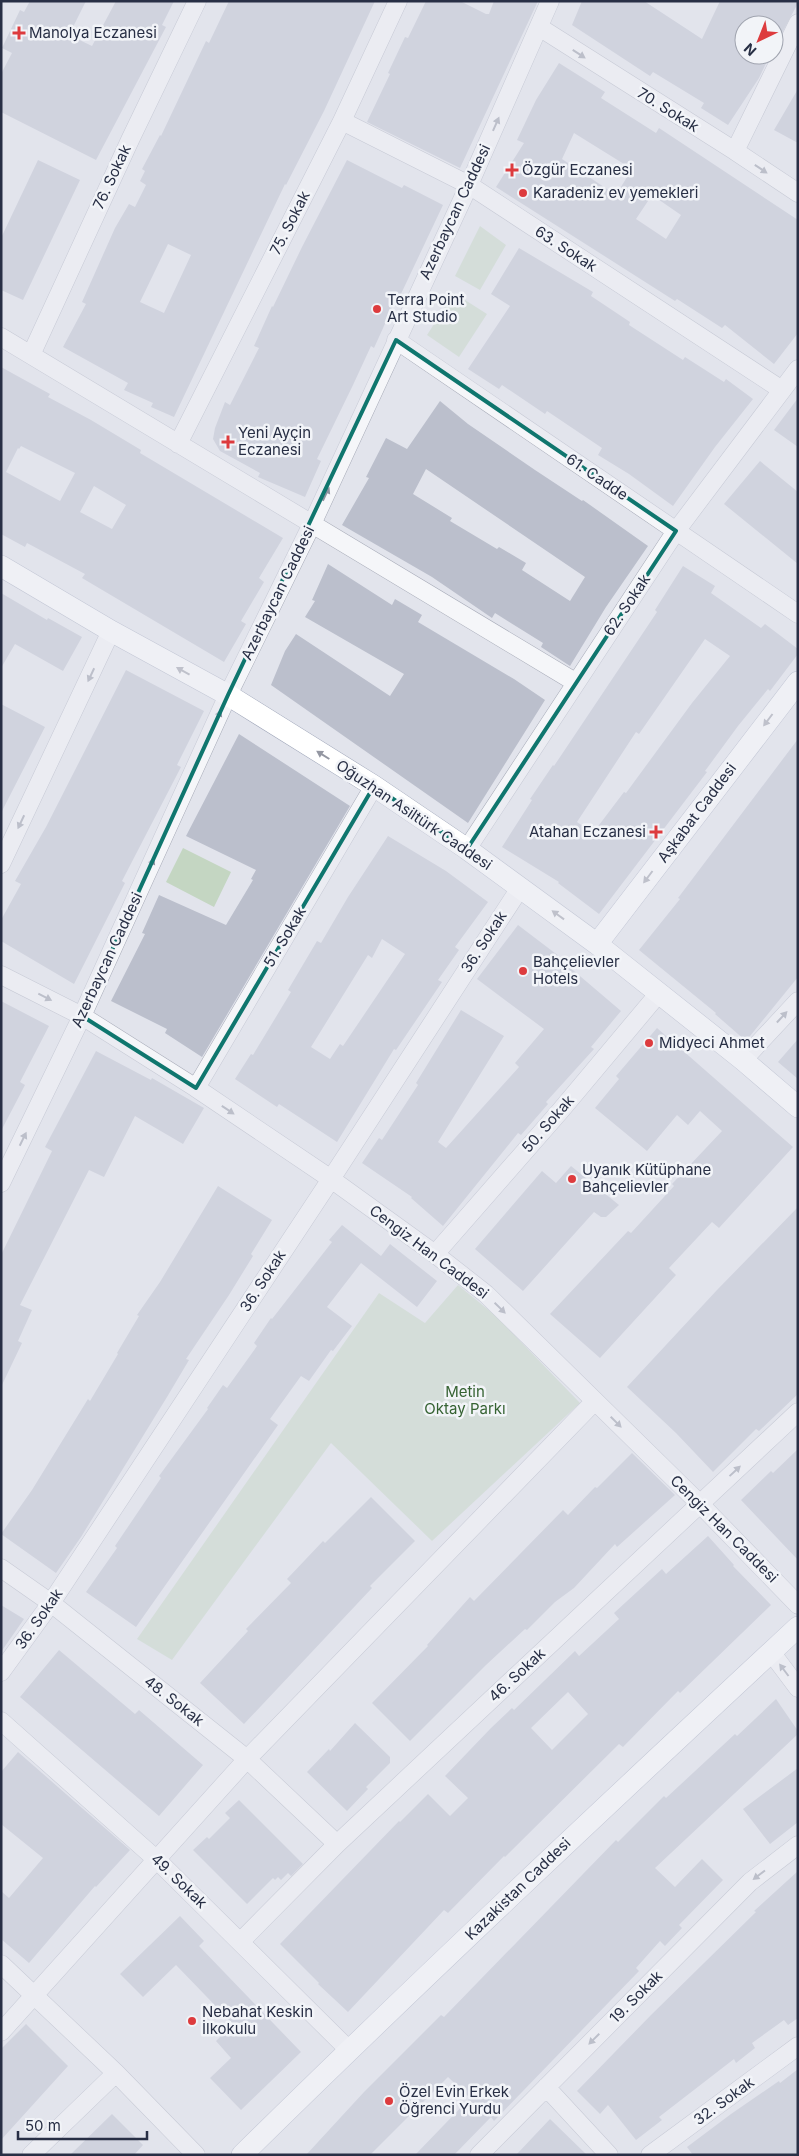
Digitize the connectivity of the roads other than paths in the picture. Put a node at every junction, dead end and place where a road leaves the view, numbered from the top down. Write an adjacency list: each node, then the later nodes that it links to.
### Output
1 (197, 1): 12 (street, 76. Sokak)
2 (398, 1): 6 (street, 75. Sokak)
3 (550, 1): 5 (street, Azerbaycan Caddesi)
4 (798, 23): 7 (street)
5 (538, 27): 7 (street, 70. Sokak, one-way to 7); 8 (street, Azerbaycan Caddesi, one-way to 5)
6 (342, 121): 8 (street, 63. Sokak); 15 (street, 75. Sokak)
7 (735, 151): 9 (street, 70. Sokak, one-way to 9)
8 (469, 185): 11 (street, Azerbaycan Caddesi); 14 (street, 63. Sokak)
9 (798, 193)
10 (1, 338): 12 (street)
11 (396, 340): 16 (street, Azerbaycan Caddesi, one-way to 11); 17 (street, 61. Cadde)
12 (31, 355): 15 (street)
13 (798, 369): 14 (street, 62. Sokak)
14 (782, 390): 17 (street, 62. Sokak)
15 (178, 444): 16 (street)
16 (312, 524): 21 (street); 23 (street, Azerbaycan Caddesi)
17 (676, 531): 19 (street, 61. Cadde); 21 (street, 62. Sokak)
18 (1, 566): 20 (main road, Oğuzhan Asiltürk Caddesi)
19 (798, 614)
20 (111, 631): 23 (main road, Oğuzhan Asiltürk Caddesi, one-way to 20); 26 (street, one-way to 26)
21 (575, 682): 25 (street, 62. Sokak)
22 (798, 682): 28 (main road, Aşkabat Caddesi, one-way to 28)
23 (228, 695): 24 (main road, Oğuzhan Asiltürk Caddesi, one-way to 23); 32 (street, Azerbaycan Caddesi, one-way to 23)
24 (374, 786): 25 (main road, Oğuzhan Asiltürk Caddesi); 34 (street, 51. Sokak)
25 (466, 849): 27 (main road, Oğuzhan Asiltürk Caddesi)
26 (1, 864)
27 (520, 888): 28 (main road, Oğuzhan Asiltürk Caddesi, one-way to 27); 36 (street, 36. Sokak)
28 (597, 944): 30 (main road, Oğuzhan Asiltürk Caddesi)
29 (1, 975): 32 (street, Cengiz Han Caddesi, one-way to 32)
30 (658, 993): 33 (main road, Oğuzhan Asiltürk Caddesi); 38 (street, 50. Sokak)
31 (798, 1001): 33 (street, one-way to 31)
32 (82, 1016): 34 (street, Cengiz Han Caddesi); 37 (street, Azerbaycan Caddesi, one-way to 32)
33 (743, 1060): 35 (main road, Oğuzhan Asiltürk Caddesi)
34 (196, 1088): 36 (street, Cengiz Han Caddesi, one-way to 36)
35 (798, 1107)
36 (331, 1179): 38 (street, Cengiz Han Caddesi); 43 (street, 36. Sokak)
37 (1, 1183)
38 (435, 1254): 39 (street, Cengiz Han Caddesi, one-way to 39)
39 (595, 1401): 41 (street, Cengiz Han Caddesi, one-way to 41); 50 (street)
40 (798, 1412): 41 (street, 46. Sokak, one-way to 40)
41 (700, 1504): 44 (street, Cengiz Han Caddesi); 51 (street, 46. Sokak)
42 (1, 1568): 43 (street, 48. Sokak)
43 (51, 1603): 47 (street, 36. Sokak); 50 (street, 48. Sokak)
44 (798, 1605)
45 (798, 1627): 46 (main road, Kazakistan Caddesi)
46 (771, 1652): 48 (street, one-way to 46); 59 (main road, Kazakistan Caddesi)
47 (1, 1672)
48 (798, 1688)
49 (1, 1721): 53 (street, 49. Sokak)
50 (247, 1759): 51 (street, 48. Sokak); 53 (street)
51 (337, 1844): 54 (street, 46. Sokak)
52 (798, 1845): 61 (street, 19. Sokak, one-way to 61)
53 (157, 1860): 54 (street, 49. Sokak); 56 (street)
54 (240, 1942): 59 (street, 49. Sokak)
55 (1, 1964): 56 (street)
56 (35, 1995): 57 (street); 60 (street)
57 (1, 2032)
58 (798, 2046): 67 (street, 32. Sokak)
59 (349, 2050): 64 (main road, Kazakistan Caddesi)
60 (116, 2073): 62 (street); 63 (street)
61 (546, 2087): 65 (street, 19. Sokak); 66 (street)
62 (31, 2155)
63 (196, 2155)
64 (242, 2155)
65 (479, 2155)
66 (609, 2155)
67 (650, 2155)

